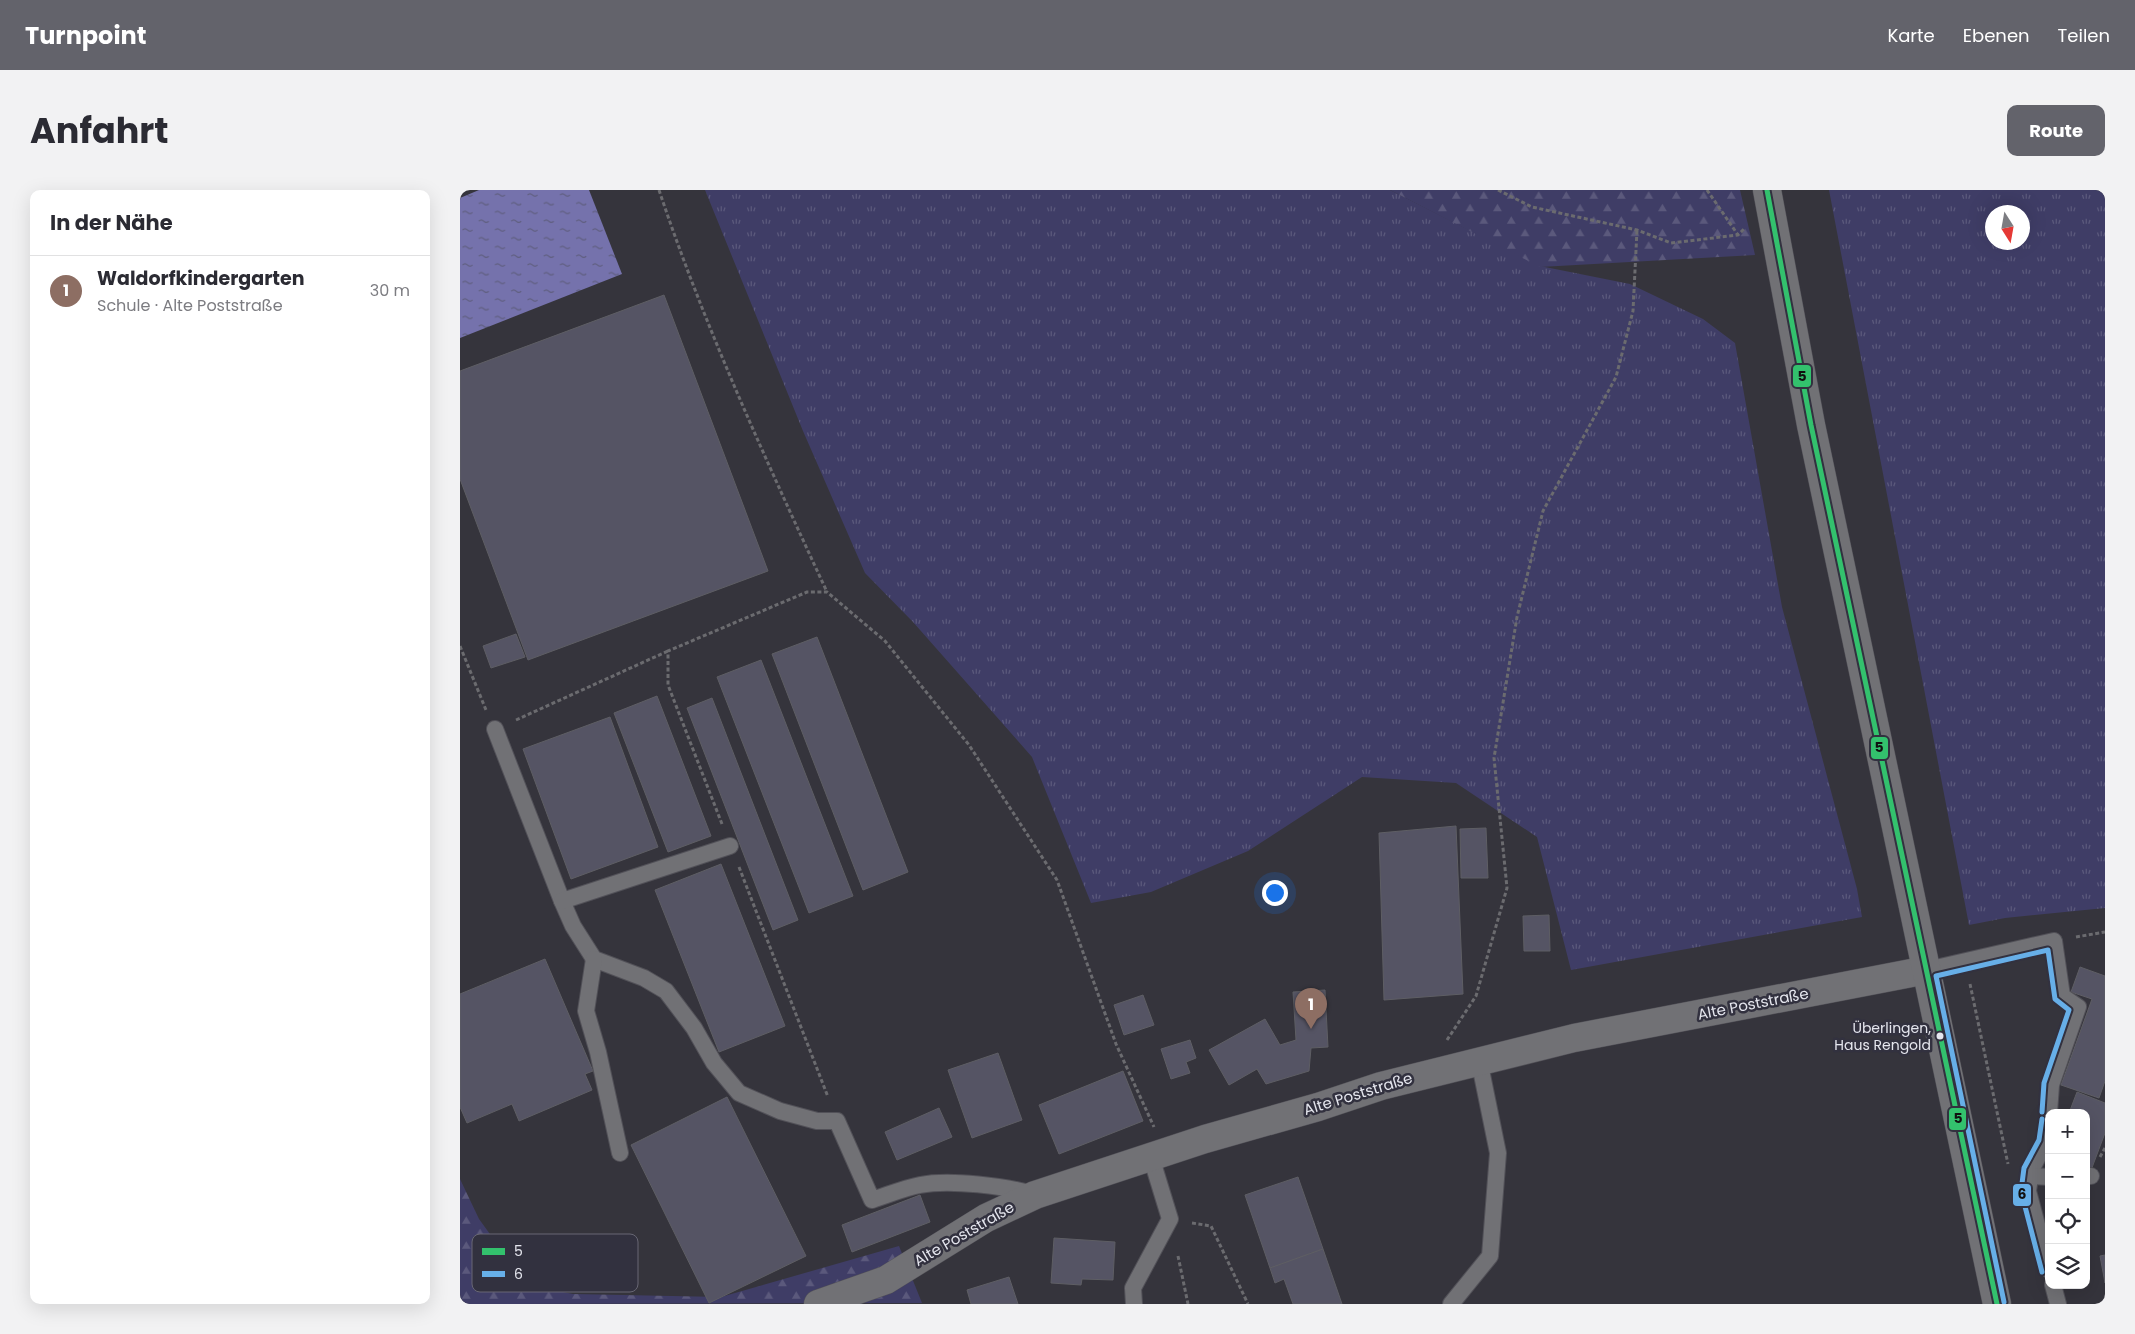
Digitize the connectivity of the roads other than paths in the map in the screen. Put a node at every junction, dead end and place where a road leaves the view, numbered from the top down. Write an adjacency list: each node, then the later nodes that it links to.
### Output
1 (1767, 190): 6 (street)
2 (496, 729): 4 (lane)
3 (730, 846): 4 (lane)
4 (562, 902): 5 (lane)
5 (594, 959): 10 (lane); 14 (lane)
6 (1927, 970): 7 (street, Alte Poststraße); 8 (lane); 20 (street)
7 (1479, 1060): 11 (street, Alte Poststraße); 19 (lane)
8 (2049, 1109)
9 (2045, 1144): 12 (lane)
10 (620, 1153)
11 (1151, 1157): 14 (street, Alte Poststraße); 18 (lane)
12 (2030, 1176): 13 (lane); 15 (lane)
13 (2045, 1177)
14 (1035, 1195): 17 (street, Alte Poststraße)
15 (2045, 1255)
16 (2054, 1289): 21 (lane)
17 (818, 1304)
18 (1134, 1304)
19 (1451, 1304)
20 (1997, 1304)
21 (2058, 1304)

